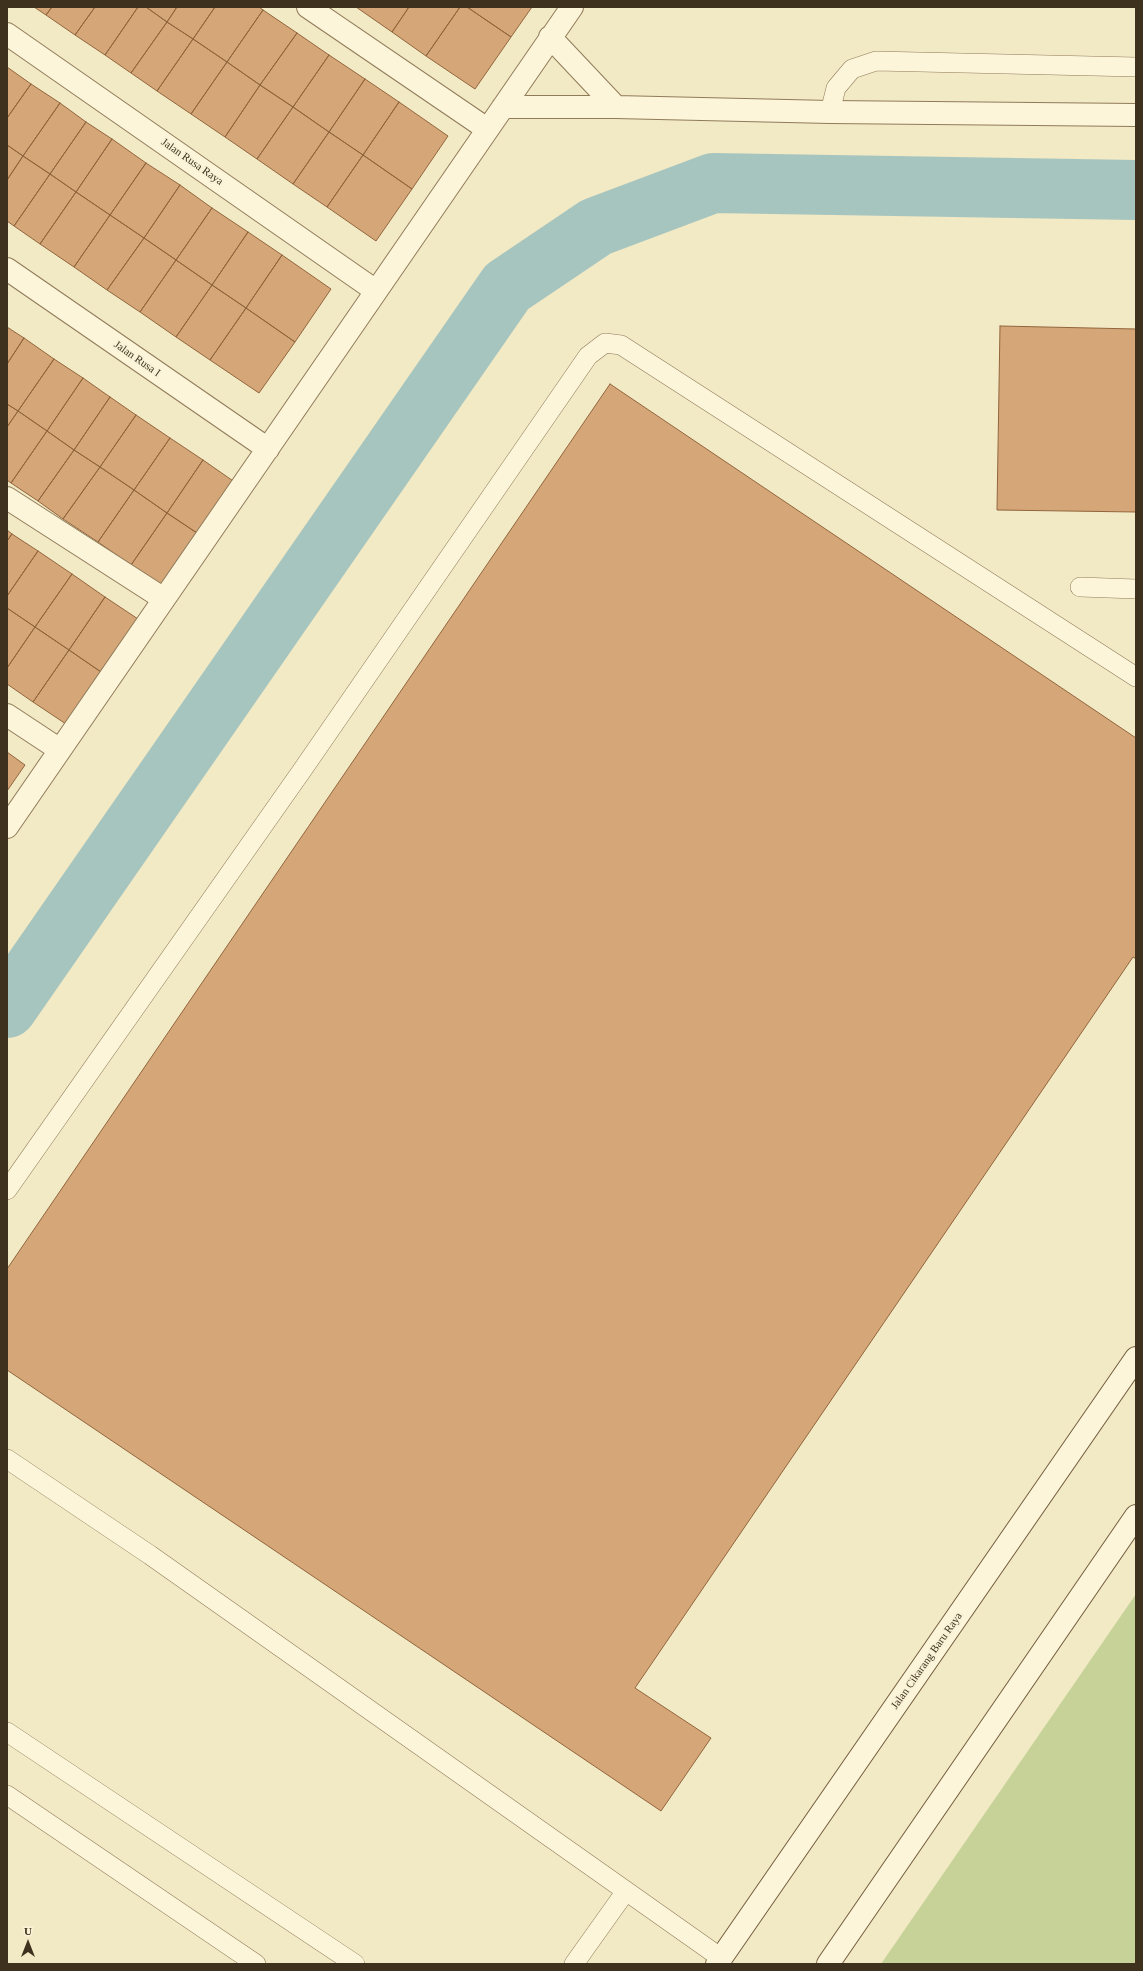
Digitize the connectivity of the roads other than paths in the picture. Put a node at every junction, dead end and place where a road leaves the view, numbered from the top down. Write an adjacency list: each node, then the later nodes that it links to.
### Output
1 (308, 7): 10 (street)
2 (572, 7): 4 (street)
3 (7, 34): 12 (street, Jalan Rusa Raya)
4 (550, 37): 6 (street); 7 (street)
5 (1136, 67): 8 (lane)
6 (503, 107): 7 (street); 10 (street)
7 (616, 107): 8 (street)
8 (830, 112): 9 (street)
9 (1136, 115)
10 (487, 129): 12 (street)
11 (7, 269): 13 (street, Jalan Rusa I)
12 (376, 291): 13 (street)
13 (268, 449): 17 (street)
14 (7, 498): 17 (street)
15 (1080, 587): 16 (lane)
16 (1136, 589)
17 (164, 599): 20 (street)
18 (1136, 677): 22 (lane)
19 (7, 715): 20 (street)
20 (60, 750): 21 (street)
21 (7, 827)
22 (7, 1190)
23 (1136, 1358): 29 (street, Jalan Cikarang Baru Raya)
24 (7, 1459): 28 (lane)
25 (1136, 1516): 33 (street)
26 (7, 1732): 31 (lane)
27 (7, 1795): 30 (lane)
28 (626, 1891): 29 (lane); 32 (lane)
29 (719, 1961)
30 (256, 1964)
31 (355, 1964)
32 (574, 1964)
33 (828, 1964)

